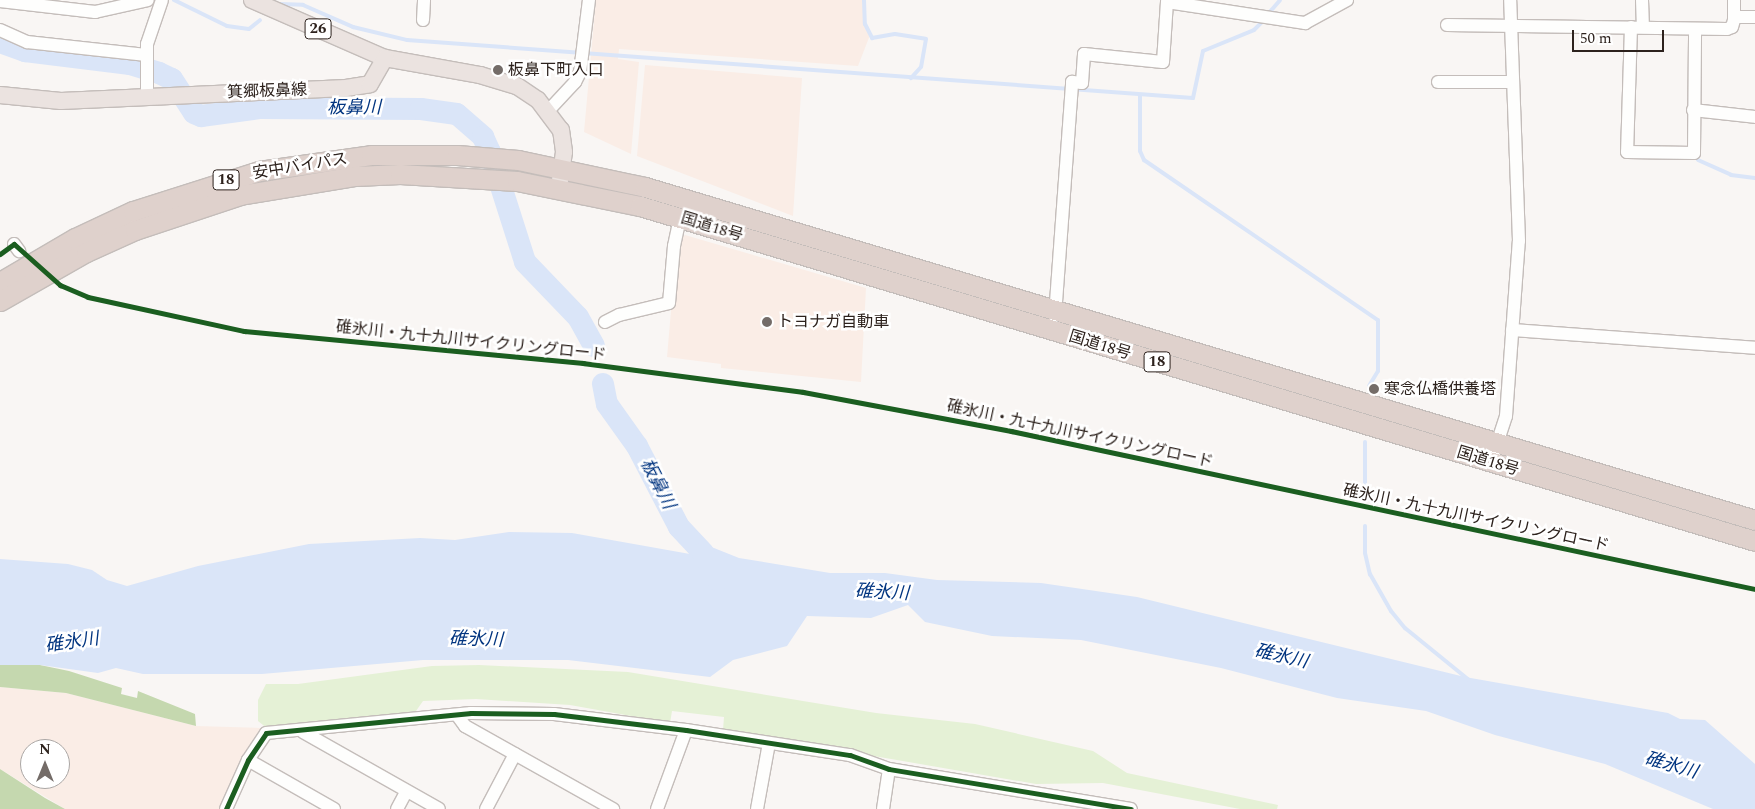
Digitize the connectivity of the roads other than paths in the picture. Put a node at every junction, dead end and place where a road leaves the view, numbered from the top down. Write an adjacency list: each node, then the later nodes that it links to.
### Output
1 (148, 0): 10 (street)
2 (162, 0): 21 (street)
3 (252, 0): 20 (main road, 26)
4 (424, 0): 14 (street)
5 (589, 0): 27 (street)
6 (1348, 0): 11 (street)
7 (1510, 0): 16 (street)
8 (1642, 0): 17 (street)
9 (1734, 0): 12 (street)
10 (0, 1)
11 (1225, 4): 34 (street)
12 (1734, 16): 13 (street); 18 (street)
13 (1755, 18)
14 (423, 20)
15 (1447, 25): 16 (street)
16 (1510, 25): 17 (street); 23 (street)
17 (1637, 27): 18 (street); 26 (street)
18 (1695, 29): 26 (street)
19 (0, 30): 21 (street)
20 (385, 58): 24 (main road, 箕郷板鼻線); 27 (main road, 26)
21 (146, 59): 24 (street)
22 (1438, 82): 23 (street)
23 (1511, 82): 36 (street)
24 (147, 89): 25 (main road)
25 (0, 95)
26 (1693, 110): 28 (street)
27 (548, 111): 29 (main road, 26)
28 (1755, 117)
29 (562, 168): 30 (main road, 26); 32 (highway, 安中バイパス / 18); 34 (highway, 国道18号 / 18)
30 (559, 188): 31 (highway, 国道18号 / 18); 33 (highway, 安中バイパス / 18)
31 (680, 217): 35 (street); 37 (highway, 国道18号 / 18)
32 (0, 282)
33 (0, 301)
34 (1056, 311): 37 (street); 39 (highway, 国道18号 / 18)
35 (605, 322)
36 (1512, 330): 38 (street); 39 (street)
37 (1054, 331): 40 (highway, 国道18号 / 18)
38 (1755, 348)
39 (1497, 442): 40 (street); 41 (highway, 国道18号 / 18)
40 (1491, 462): 42 (highway, 国道18号 / 18)
41 (1755, 520)
42 (1755, 540)
43 (457, 715): 44 (street); 45 (street); 47 (street)
44 (686, 730): 46 (street); 57 (street)
45 (302, 732): 48 (street); 50 (street)
46 (769, 743): 49 (street); 58 (street)
47 (515, 754): 55 (street); 56 (street)
48 (248, 760): 51 (street); 52 (street)
49 (889, 768): 59 (street); 60 (street)
50 (406, 792): 53 (street); 54 (street)
51 (226, 809)
52 (334, 809)
53 (396, 809)
54 (439, 809)
55 (486, 809)
56 (613, 809)
57 (657, 809)
58 (756, 809)
59 (883, 809)
60 (1131, 809)

